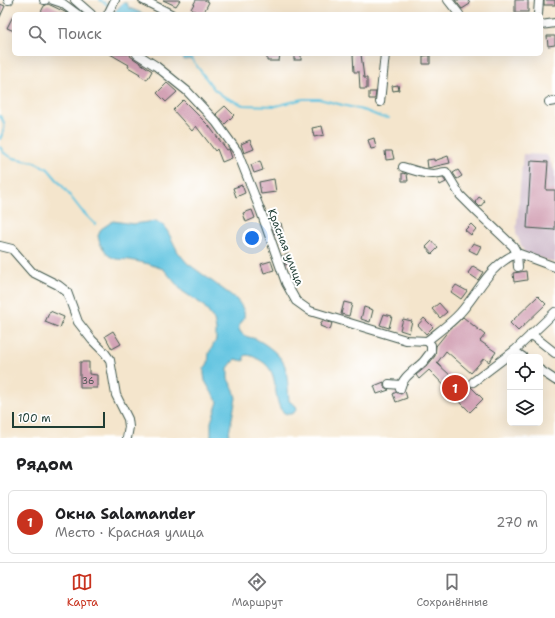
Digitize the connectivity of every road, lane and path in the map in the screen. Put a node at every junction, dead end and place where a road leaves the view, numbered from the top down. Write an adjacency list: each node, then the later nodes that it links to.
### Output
1 (53, 0): 7 (street)
2 (75, 0): 8 (street)
3 (115, 0): 9 (street)
4 (143, 0): 10 (street)
5 (448, 0): 11 (street)
6 (539, 0): 12 (street)
7 (74, 12)
8 (89, 12)
9 (109, 12)
10 (167, 12)
11 (457, 12)
12 (538, 12)
13 (555, 24): 14 (street)
14 (543, 25)
15 (140, 56): 25 (street, Красная улица)
16 (385, 56): 17 (street)
17 (380, 102)
18 (404, 168): 20 (street)
19 (0, 246): 33 (street)
20 (517, 253): 21 (street); 22 (street); 25 (street)
21 (518, 267)
22 (555, 267)
23 (555, 312): 24 (street)
24 (531, 334): 26 (street); 27 (street)
25 (427, 341): 32 (street)
26 (514, 351): 28 (street); 31 (street)
27 (555, 353)
28 (518, 354)
29 (543, 372): 30 (street)
30 (555, 380)
31 (473, 382)
32 (389, 384)
33 (127, 438)

